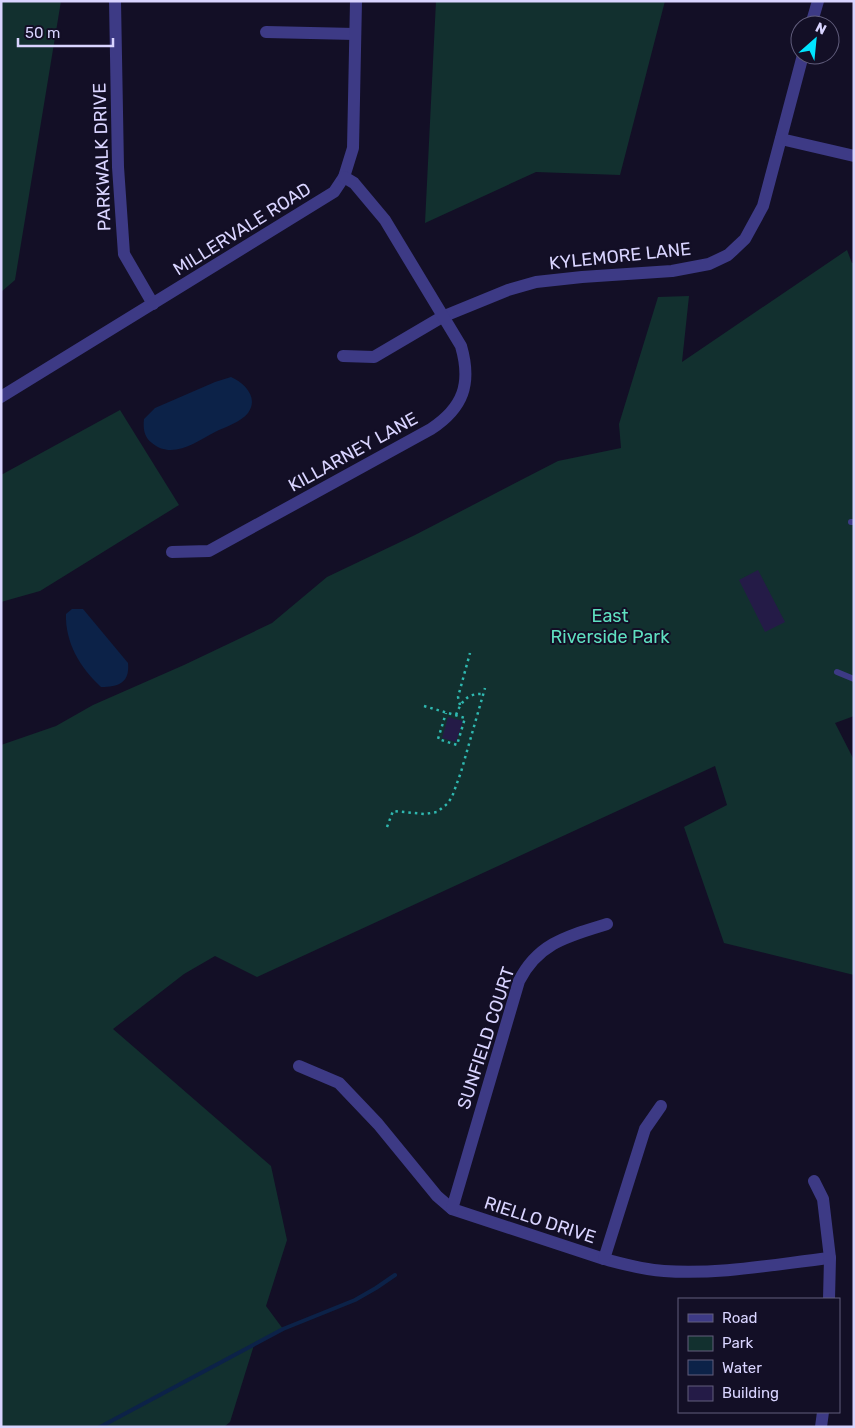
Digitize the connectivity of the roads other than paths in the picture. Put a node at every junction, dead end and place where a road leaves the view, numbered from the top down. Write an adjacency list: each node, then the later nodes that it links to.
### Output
1 (116, 1): 11 (street, PARKWALK DRIVE)
2 (356, 1): 6 (street, MILLERVALE ROAD)
3 (818, 1): 4 (street)
4 (814, 15)
5 (266, 32): 6 (street)
6 (355, 34): 10 (street, MILLERVALE ROAD)
7 (801, 65): 8 (street, KYLEMORE LANE)
8 (781, 139): 9 (street); 12 (street, KYLEMORE LANE)
9 (854, 156)
10 (344, 177): 11 (street, MILLERVALE ROAD); 12 (street, KILLARNEY LANE)
11 (153, 304): 14 (street, MILLERVALE ROAD)
12 (442, 317): 13 (street, KYLEMORE LANE); 15 (street, KILLARNEY LANE)
13 (343, 356)
14 (1, 397)
15 (172, 552)
16 (837, 672): 17 (lane)
17 (854, 679)
18 (607, 924): 22 (street, SUNFIELD COURT)
19 (299, 1066): 22 (street, RIELLO DRIVE)
20 (661, 1106): 24 (street)
21 (814, 1181): 23 (street)
22 (452, 1209): 24 (street, RIELLO DRIVE)
23 (830, 1258): 24 (street, RIELLO DRIVE); 25 (street)
24 (604, 1259)
25 (830, 1298)
26 (823, 1413): 27 (street)
27 (821, 1427)

